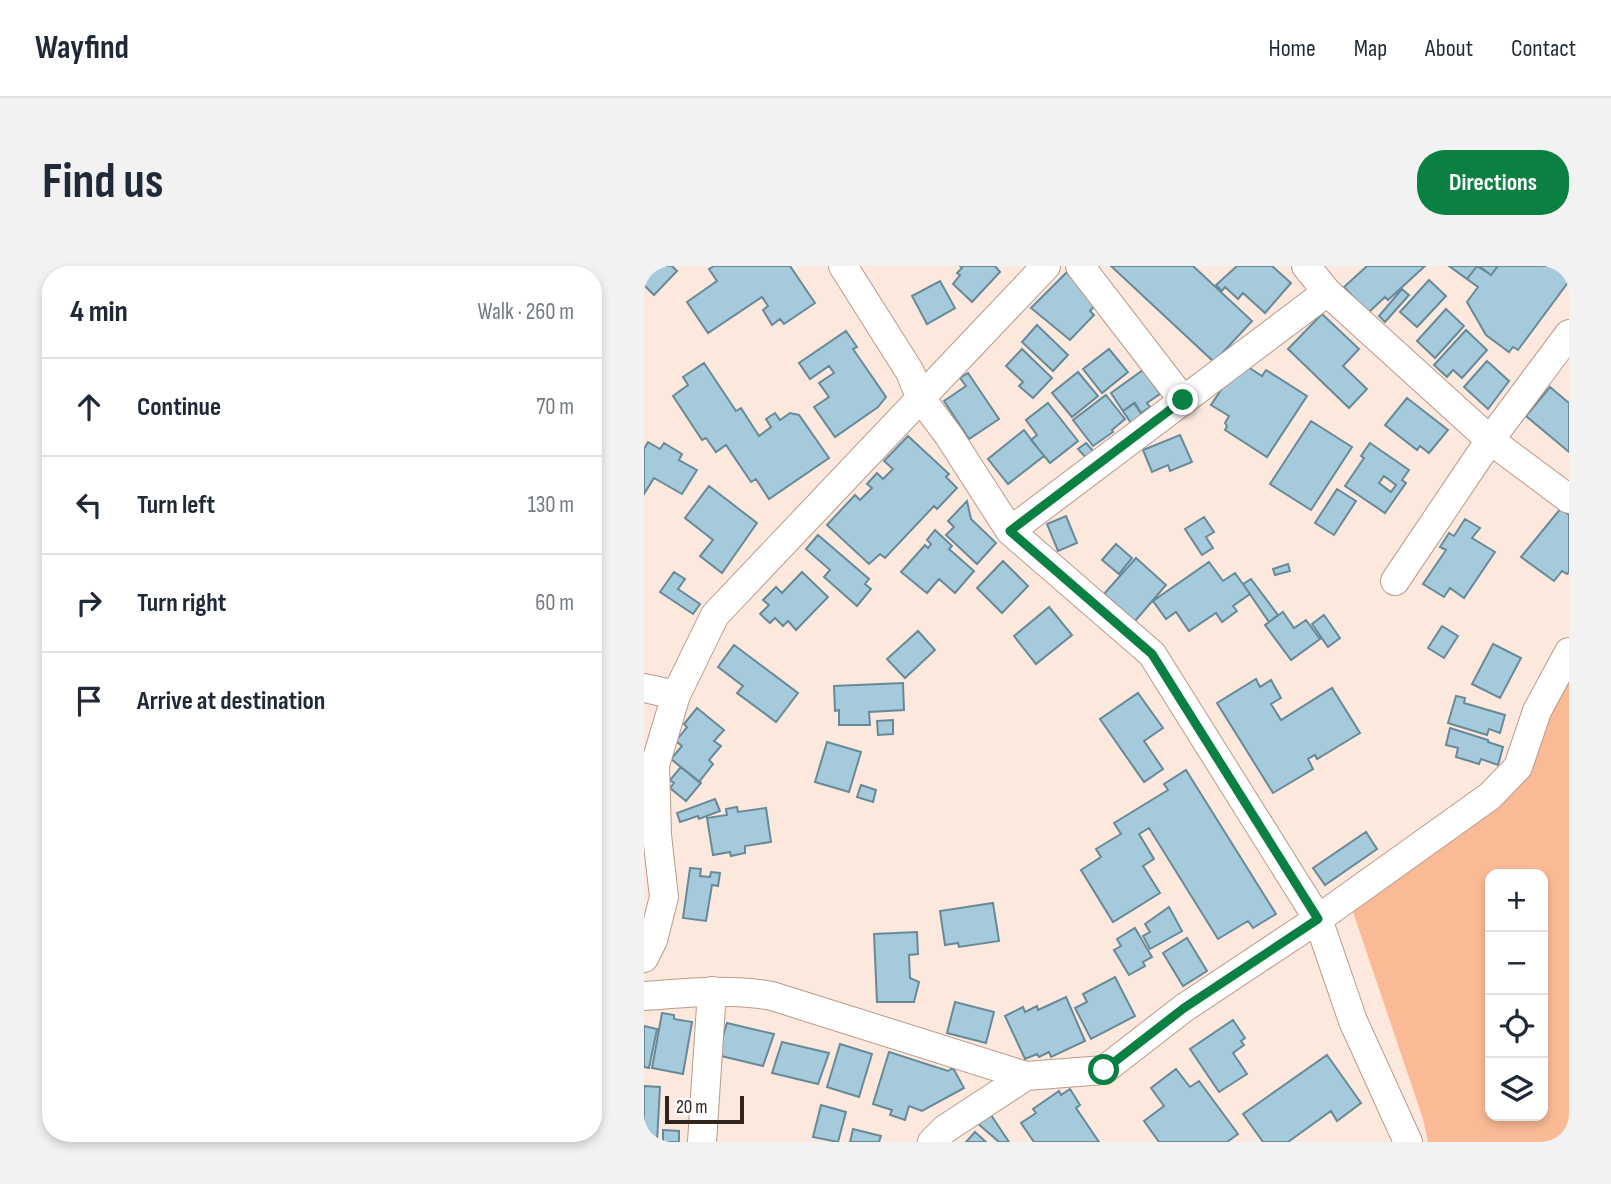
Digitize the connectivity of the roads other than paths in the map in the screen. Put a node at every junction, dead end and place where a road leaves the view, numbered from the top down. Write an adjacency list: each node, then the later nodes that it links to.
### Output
1 (842, 266): 7 (street)
2 (1046, 266): 7 (street)
3 (1080, 266): 8 (street)
4 (1306, 266): 5 (street)
5 (1327, 292): 8 (street); 9 (street)
6 (1569, 334): 9 (street)
7 (920, 397): 11 (street); 15 (street)
8 (1183, 400): 11 (street)
9 (1490, 440): 10 (street); 12 (street)
10 (1569, 499)
11 (1010, 531): 16 (street)
12 (1395, 580)
13 (1569, 652): 16 (street)
14 (644, 688): 15 (street)
15 (676, 695): 17 (street)
16 (1318, 919): 20 (street); 23 (street)
17 (644, 958)
18 (712, 991): 19 (street); 20 (street); 21 (street)
19 (644, 996)
20 (1026, 1076): 22 (street)
21 (702, 1142)
22 (932, 1142)
23 (1408, 1142)

